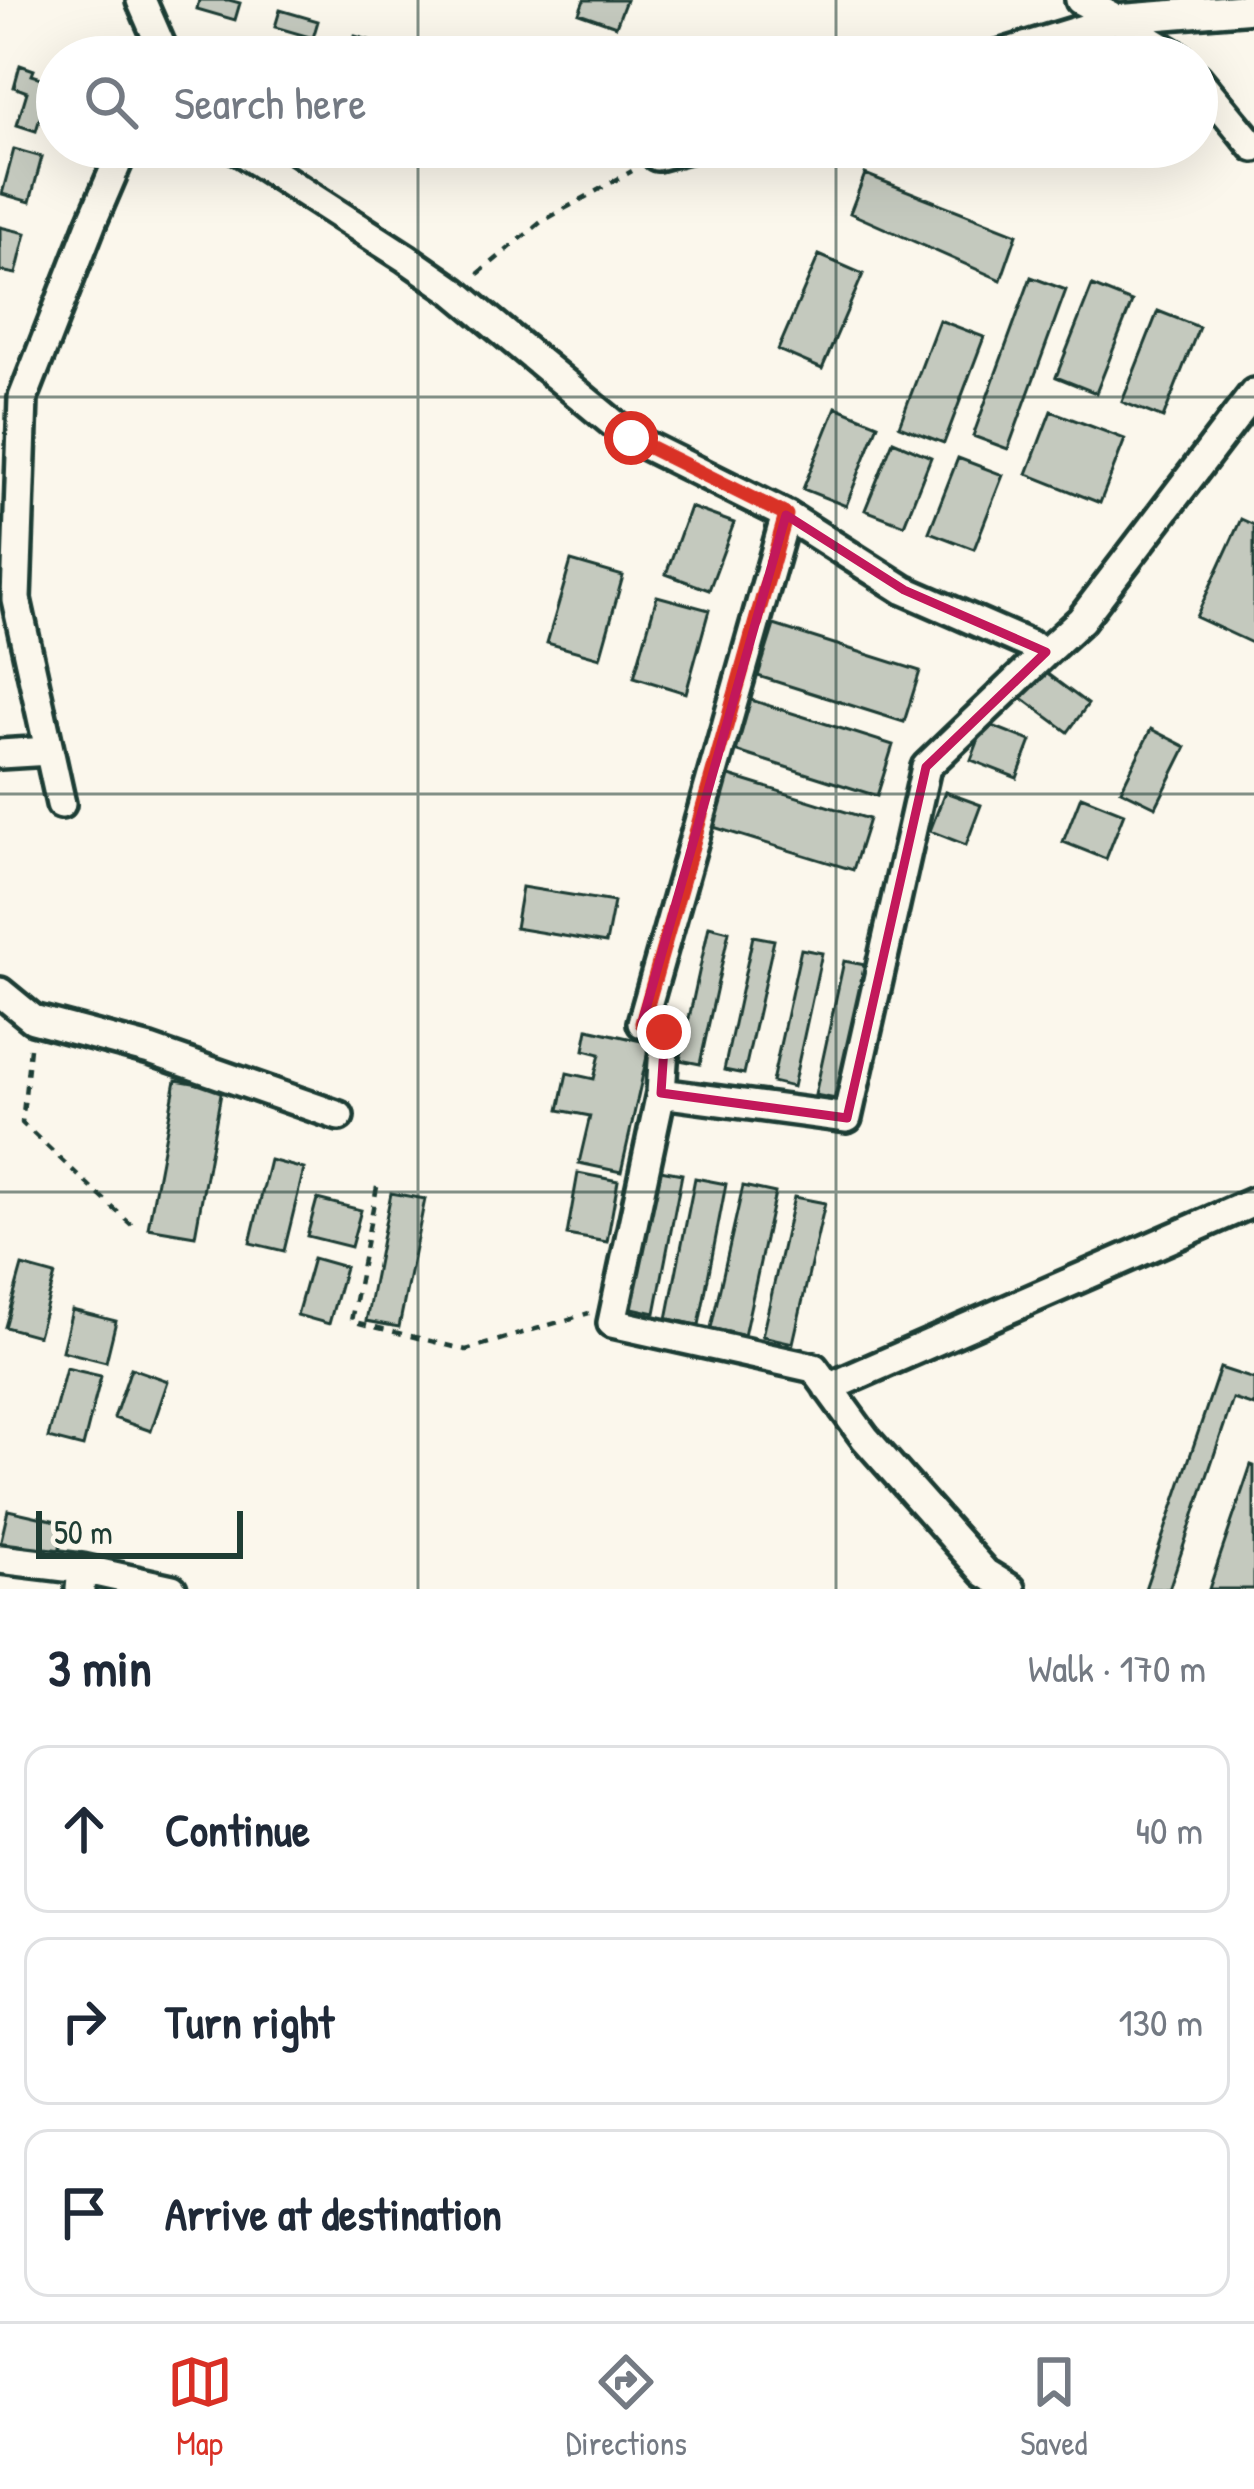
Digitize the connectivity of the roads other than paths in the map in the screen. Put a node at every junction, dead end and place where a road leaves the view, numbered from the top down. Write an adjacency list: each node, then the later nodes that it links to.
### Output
1 (141, 0): 5 (street)
2 (1080, 0): 4 (street)
3 (1254, 8): 4 (street)
4 (1115, 19): 6 (street); 7 (street)
5 (157, 36)
6 (1060, 36)
7 (1143, 36)
8 (1218, 104): 9 (street)
9 (1254, 148)
10 (115, 168): 13 (street)
11 (266, 168): 14 (street)
12 (1254, 393): 15 (street)
13 (11, 449): 16 (street)
14 (786, 515): 15 (street); 20 (street)
15 (1046, 652): 20 (street)
16 (49, 751): 17 (street); 18 (street)
17 (0, 754)
18 (61, 804)
19 (0, 992): 21 (street)
20 (661, 1093): 23 (street)
21 (339, 1117)
22 (1254, 1202): 23 (street)
23 (828, 1388): 27 (street)
24 (0, 1558): 25 (street)
25 (81, 1579): 26 (street)
26 (172, 1589)
27 (1011, 1589)

